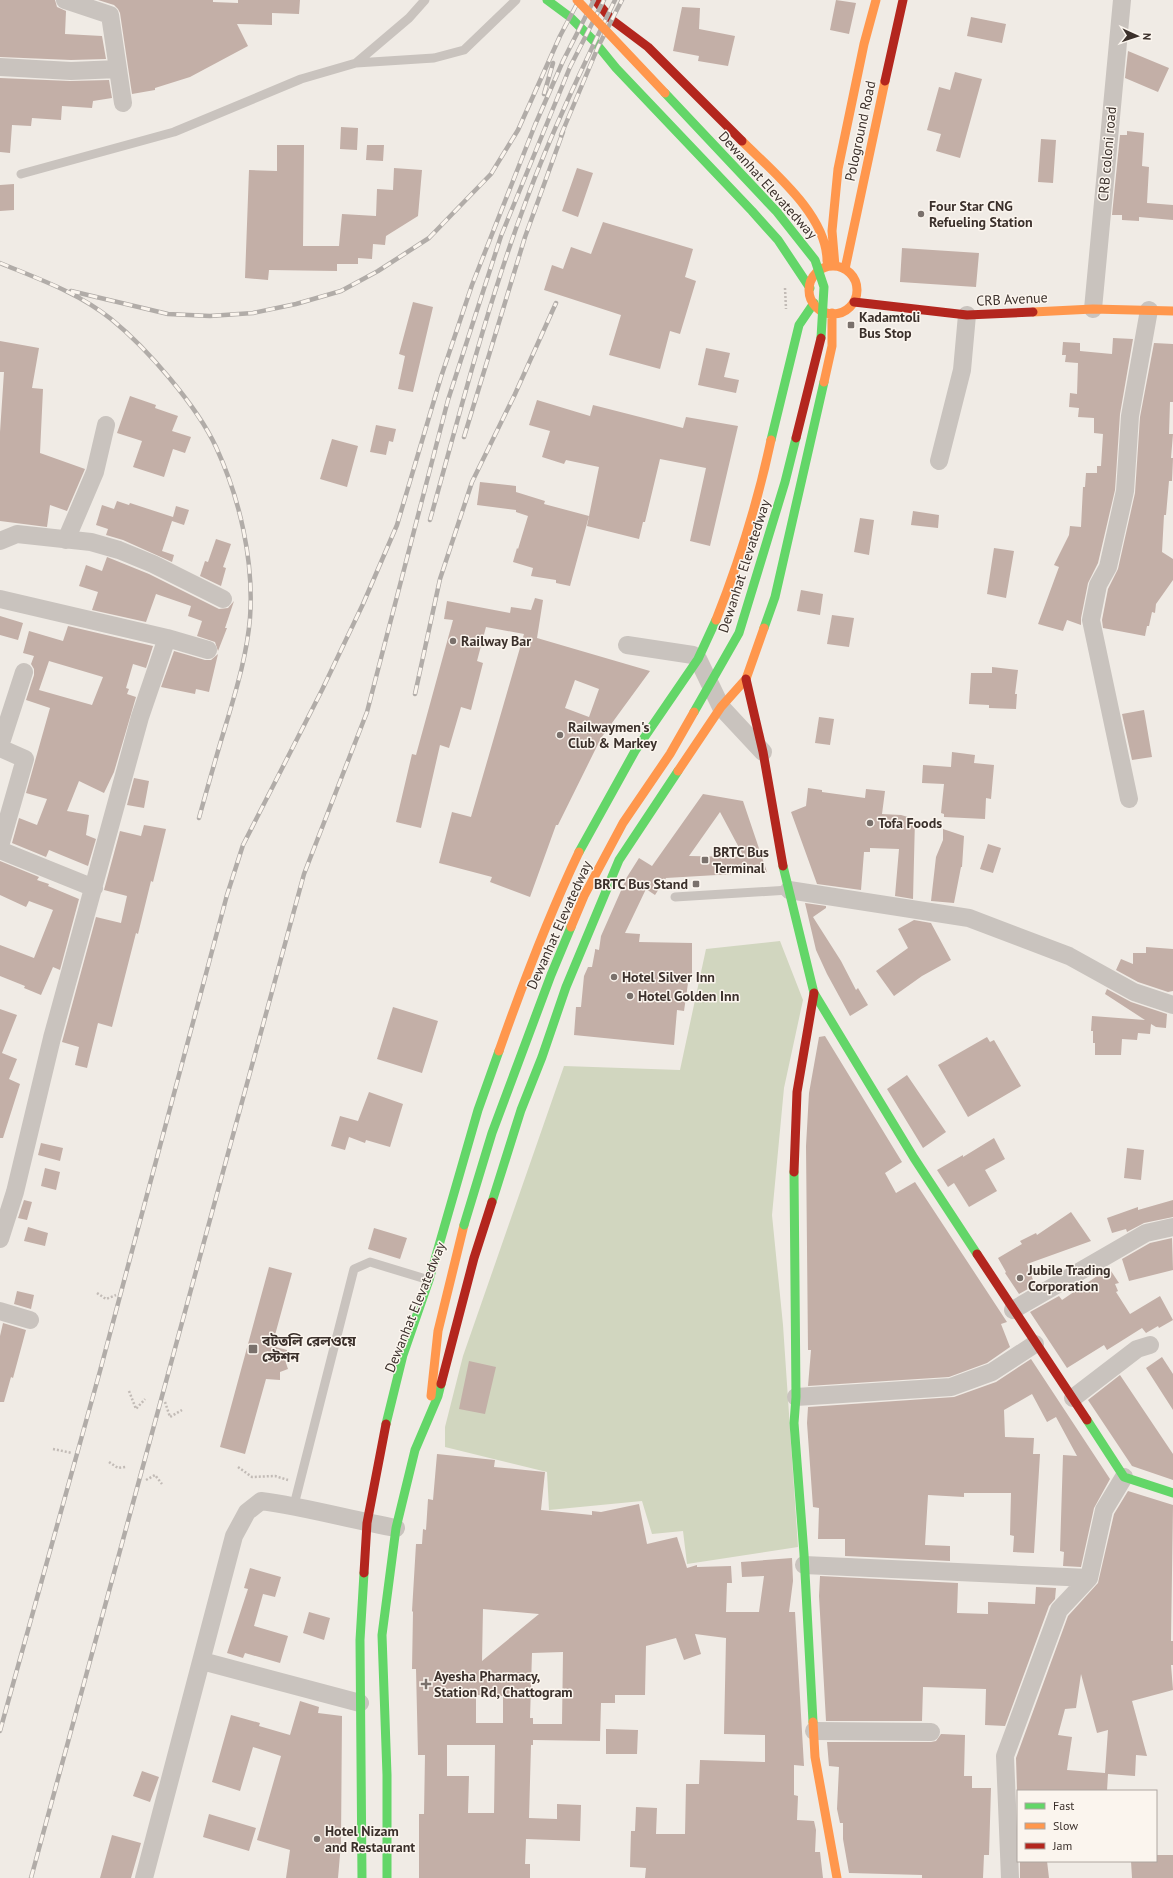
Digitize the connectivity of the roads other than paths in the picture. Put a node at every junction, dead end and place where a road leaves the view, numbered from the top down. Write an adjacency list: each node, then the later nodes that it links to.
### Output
1 (64, 0): 12 (street)
2 (425, 0): 10 (lane)
3 (516, 0): 10 (lane)
4 (546, 0): 17 (main road)
5 (577, 0): 48 (main road, Dewanhat Elevatedway, bridge)
6 (595, 0): 15 (main road)
7 (876, 0): 15 (main road)
8 (903, 0): 16 (main road, Pologround Road)
9 (1122, 0): 20 (street, CRB coloni road)
10 (356, 63): 14 (lane)
11 (0, 67): 12 (street)
12 (118, 69): 13 (street)
13 (123, 102)
14 (21, 174)
15 (831, 266): 16 (main road); 17 (main road)
16 (845, 269): 18 (main road)
17 (810, 288): 19 (main road)
18 (854, 302): 23 (main road); 24 (main road, CRB Avenue)
19 (814, 303): 23 (main road); 34 (main road)
20 (1093, 309): 21 (main road, CRB Avenue); 24 (main road, CRB Avenue)
21 (1149, 310): 22 (main road, CRB Avenue); 40 (street)
22 (1173, 311)
23 (832, 314): 36 (main road)
24 (967, 315): 26 (street)
25 (106, 425): 27 (street)
26 (939, 461)
27 (66, 540): 28 (street); 30 (street)
28 (0, 541)
29 (0, 599): 31 (street)
30 (223, 599)
31 (167, 638): 33 (street); 43 (street)
32 (627, 645): 34 (street)
33 (208, 650)
34 (698, 659): 37 (street); 51 (main road)
35 (24, 672): 38 (street)
36 (746, 679): 37 (main road); 39 (main road)
37 (721, 707): 39 (street); 62 (main road)
38 (0, 747): 41 (street)
39 (762, 752): 44 (main road)
40 (1129, 799)
41 (0, 846)
42 (0, 850): 43 (street)
43 (94, 888): 50 (street)
44 (789, 890): 45 (lane); 46 (main road); 47 (street)
45 (675, 897)
46 (814, 993): 53 (main road); 59 (main road)
47 (1173, 1005)
48 (464, 1225): 52 (main road, Dewanhat Elevatedway); 62 (main road, Dewanhat Elevatedway)
49 (1173, 1227): 53 (street)
50 (0, 1239)
51 (429, 1280): 61 (main road); 65 (lane)
52 (440, 1284)
53 (1013, 1310): 56 (main road)
54 (0, 1311): 55 (street)
55 (30, 1320)
56 (1036, 1344): 59 (street); 60 (main road)
57 (1150, 1345): 60 (street)
58 (412, 1357): 61 (main road, Dewanhat Elevatedway)
59 (796, 1397): 68 (main road)
60 (1073, 1398): 63 (main road)
61 (391, 1399): 66 (main road)
62 (429, 1416): 67 (main road)
63 (1124, 1477): 64 (main road); 69 (street)
64 (1173, 1493)
65 (294, 1505): 66 (street); 70 (street)
66 (367, 1523): 67 (street); 71 (main road)
67 (396, 1528): 76 (main road)
68 (804, 1565): 69 (street); 72 (main road)
69 (1089, 1578): 78 (street)
70 (202, 1661): 71 (street); 74 (street)
71 (360, 1703): 75 (main road)
72 (814, 1731): 73 (street); 77 (main road)
73 (931, 1732)
74 (144, 1878)
75 (362, 1878)
76 (387, 1878)
77 (837, 1878)
78 (1010, 1878)

